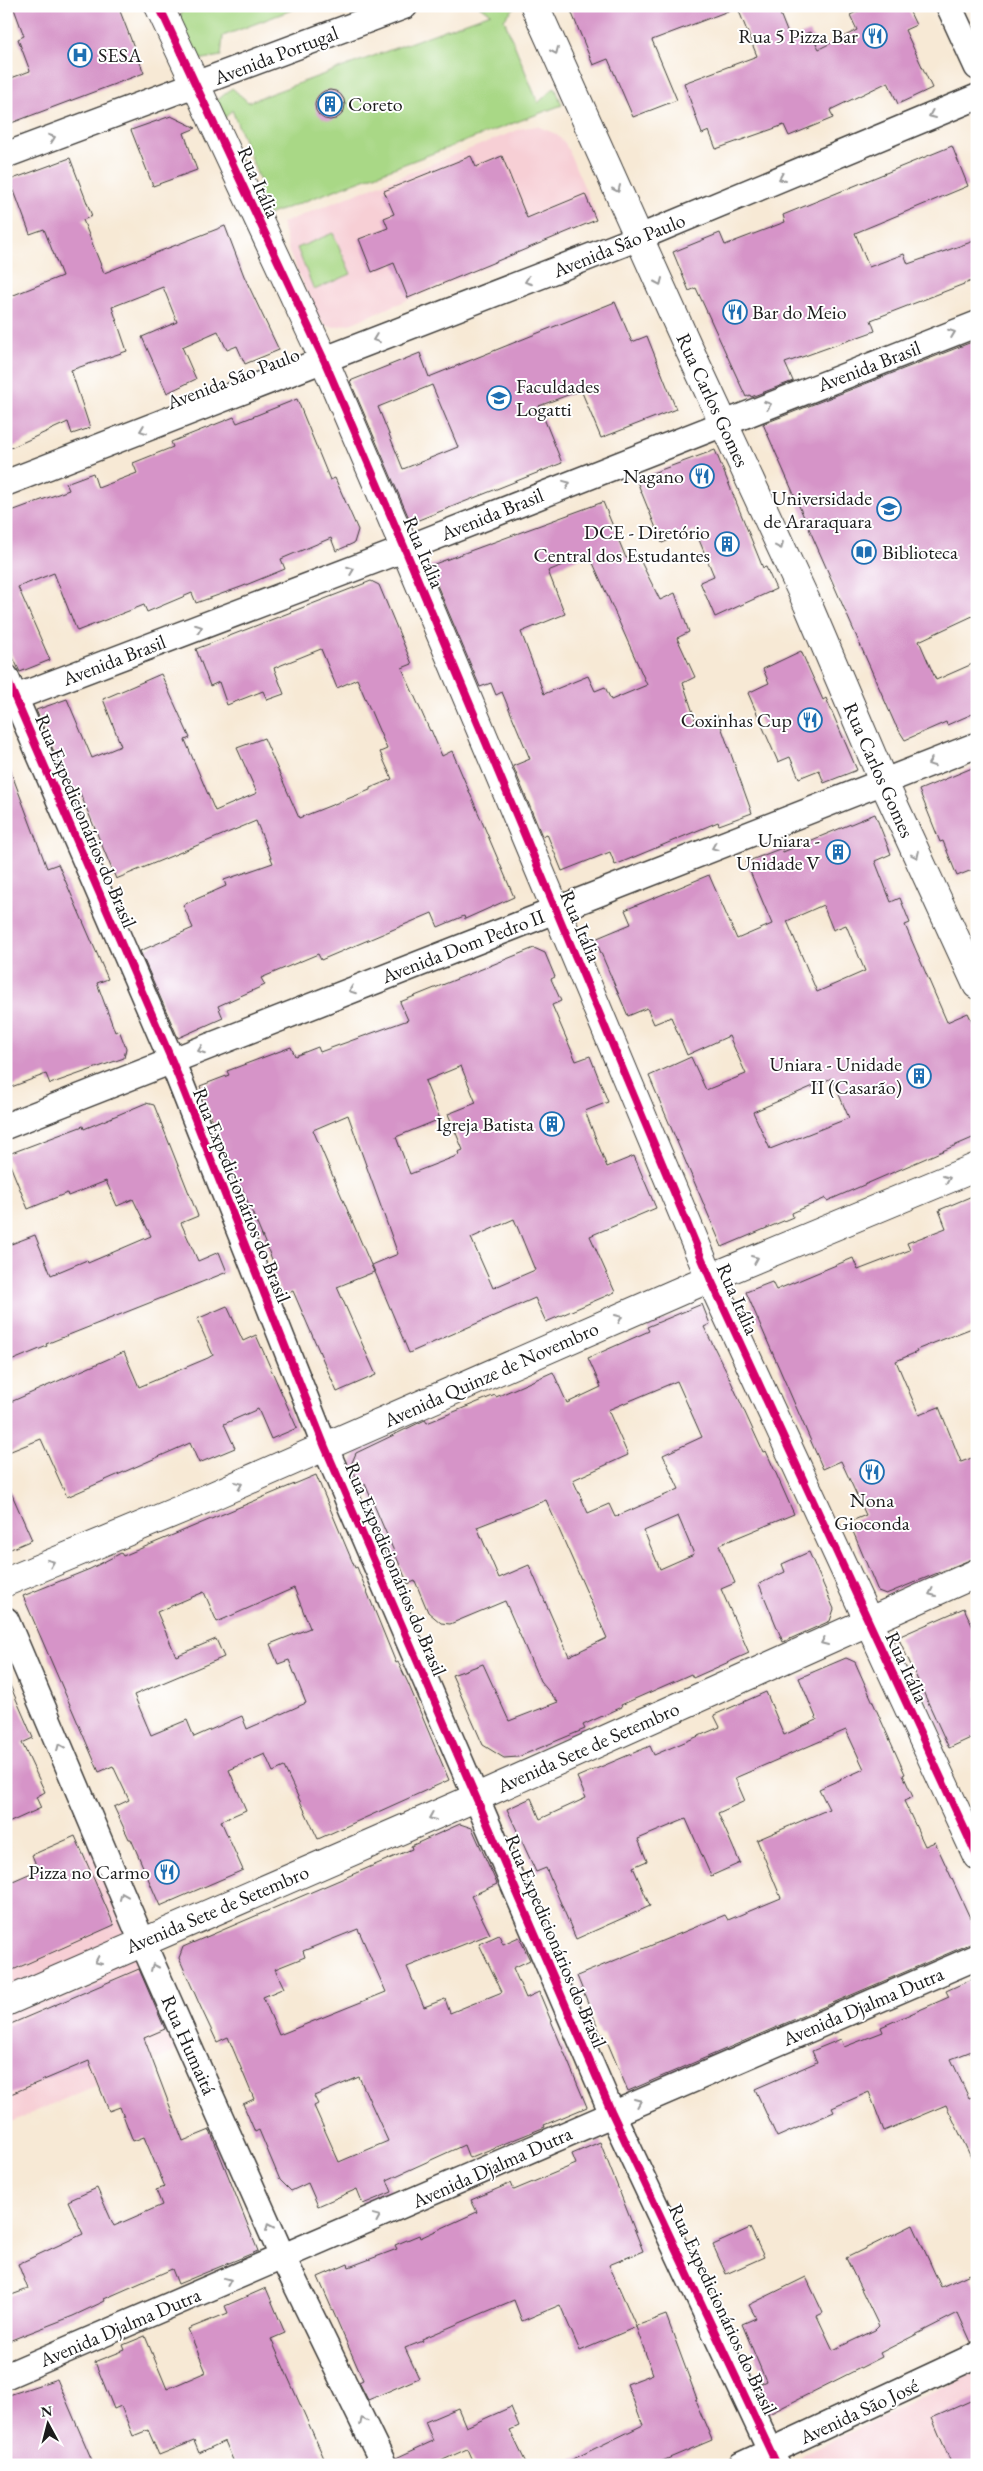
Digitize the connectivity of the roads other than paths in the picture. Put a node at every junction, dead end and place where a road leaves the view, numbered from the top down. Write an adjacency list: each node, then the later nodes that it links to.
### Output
1 (159, 6): 6 (street, Rua Itália)
2 (405, 6): 6 (street, Avenida Portugal)
3 (536, 6): 9 (street, Rua Carlos Gomes, one-way to 9)
4 (949, 6): 5 (street)
5 (977, 67)
6 (197, 85): 8 (street, Avenida Portugal, one-way to 6); 11 (street, Rua Itália)
7 (977, 96): 9 (street, Avenida São Paulo, one-way to 9)
8 (6, 155)
9 (638, 238): 11 (street, Avenida São Paulo, one-way to 11); 12 (street, Rua Carlos Gomes, one-way to 12)
10 (977, 324): 12 (street, Avenida Brasil, one-way to 10)
11 (324, 360): 13 (street, Avenida São Paulo, one-way to 13); 14 (street, Rua Itália)
12 (723, 422): 14 (street, Avenida Brasil, one-way to 12); 17 (street, Rua Carlos Gomes, one-way to 17)
13 (6, 483)
14 (405, 549): 15 (street, Avenida Brasil, one-way to 14); 18 (street, Rua Itália)
15 (9, 692): 20 (street, Rua Expedicionários do Brasil)
16 (977, 745): 17 (street, Avenida Dom Pedro II, one-way to 17)
17 (882, 781): 18 (street, Avenida Dom Pedro II, one-way to 18); 19 (street, Rua Carlos Gomes, one-way to 19)
18 (557, 909): 20 (street, Avenida Dom Pedro II, one-way to 20); 23 (street, Rua Itália)
19 (977, 986)
20 (172, 1061): 21 (street, Avenida Dom Pedro II); 24 (street, Rua Expedicionários do Brasil)
21 (6, 1126)
22 (977, 1167): 23 (street, Avenida Quinze de Novembro, one-way to 22)
23 (710, 1278): 24 (street, Avenida Quinze de Novembro, one-way to 23); 28 (street, Rua Itália)
24 (324, 1446): 26 (street, Avenida Quinze de Novembro, one-way to 24); 29 (street, Rua Expedicionários do Brasil)
25 (977, 1573): 28 (street, Avenida Sete de Setembro, one-way to 28)
26 (6, 1582)
27 (6, 1620): 31 (street, Rua Humaitá, one-way to 27)
28 (868, 1622): 29 (street, Avenida Sete de Setembro, one-way to 29); 30 (street, Rua Itália)
29 (477, 1798): 31 (street, Avenida Sete de Setembro, one-way to 31); 34 (street, Rua Expedicionários do Brasil)
30 (977, 1856)
31 (142, 1941): 33 (street, Avenida Sete de Setembro, one-way to 33); 35 (street, Rua Humaitá, one-way to 31)
32 (977, 1957): 34 (street, Avenida Djalma Dutra, one-way to 32)
33 (6, 2002)
34 (612, 2113): 35 (street, Avenida Djalma Dutra, one-way to 34); 38 (street, Rua Expedicionários do Brasil)
35 (283, 2258): 37 (street, Avenida Djalma Dutra, one-way to 35); 39 (street, Rua Humaitá, one-way to 35)
36 (977, 2355): 38 (street, Avenida São José)
37 (6, 2376)
38 (774, 2458): 40 (street, Avenida São José)
39 (384, 2465)
40 (741, 2465)

